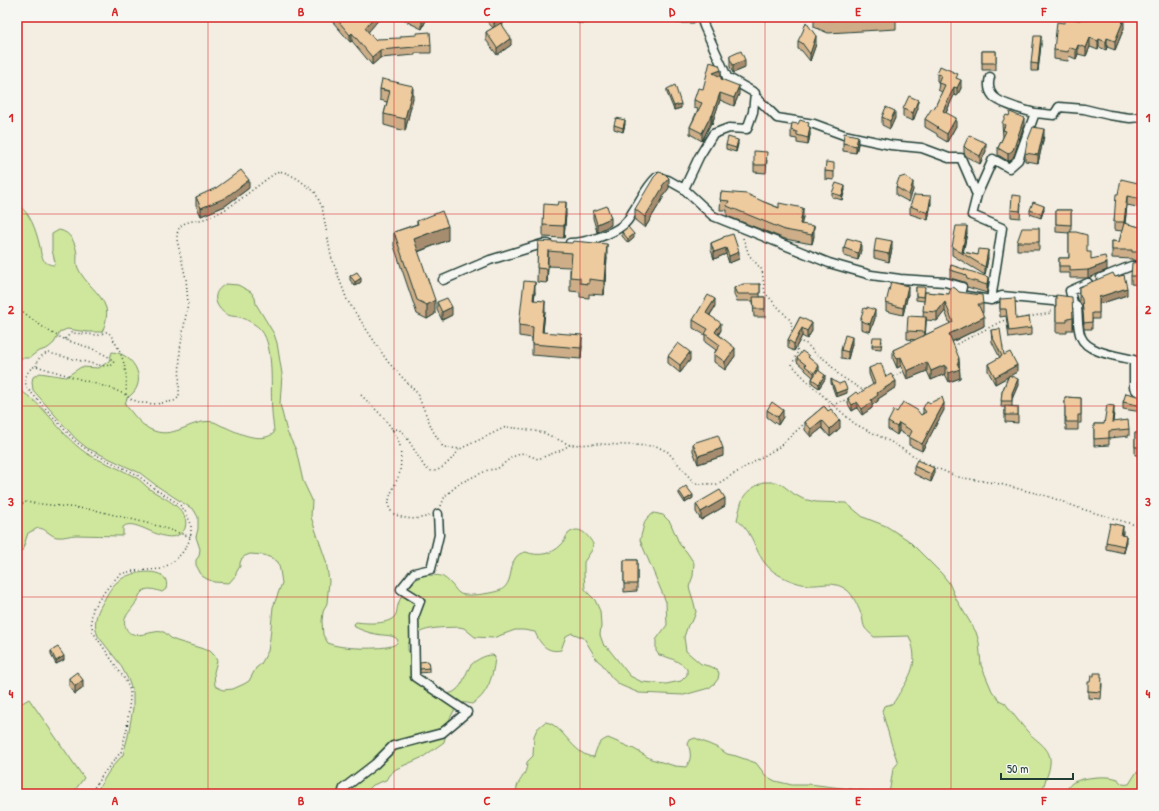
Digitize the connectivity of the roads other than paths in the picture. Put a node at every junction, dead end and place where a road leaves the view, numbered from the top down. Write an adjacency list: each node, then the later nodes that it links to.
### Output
1 (701, 17): 3 (street)
2 (990, 77): 4 (street)
3 (755, 96): 6 (street); 7 (street)
4 (1035, 113): 5 (street); 7 (street)
5 (1142, 117)
6 (684, 189): 9 (street); 10 (street)
7 (977, 195): 10 (street)
8 (1142, 266): 11 (street)
9 (443, 280)
10 (990, 300): 11 (street)
11 (1073, 303): 12 (street)
12 (1142, 393)
13 (438, 514): 14 (street)
14 (342, 794)

